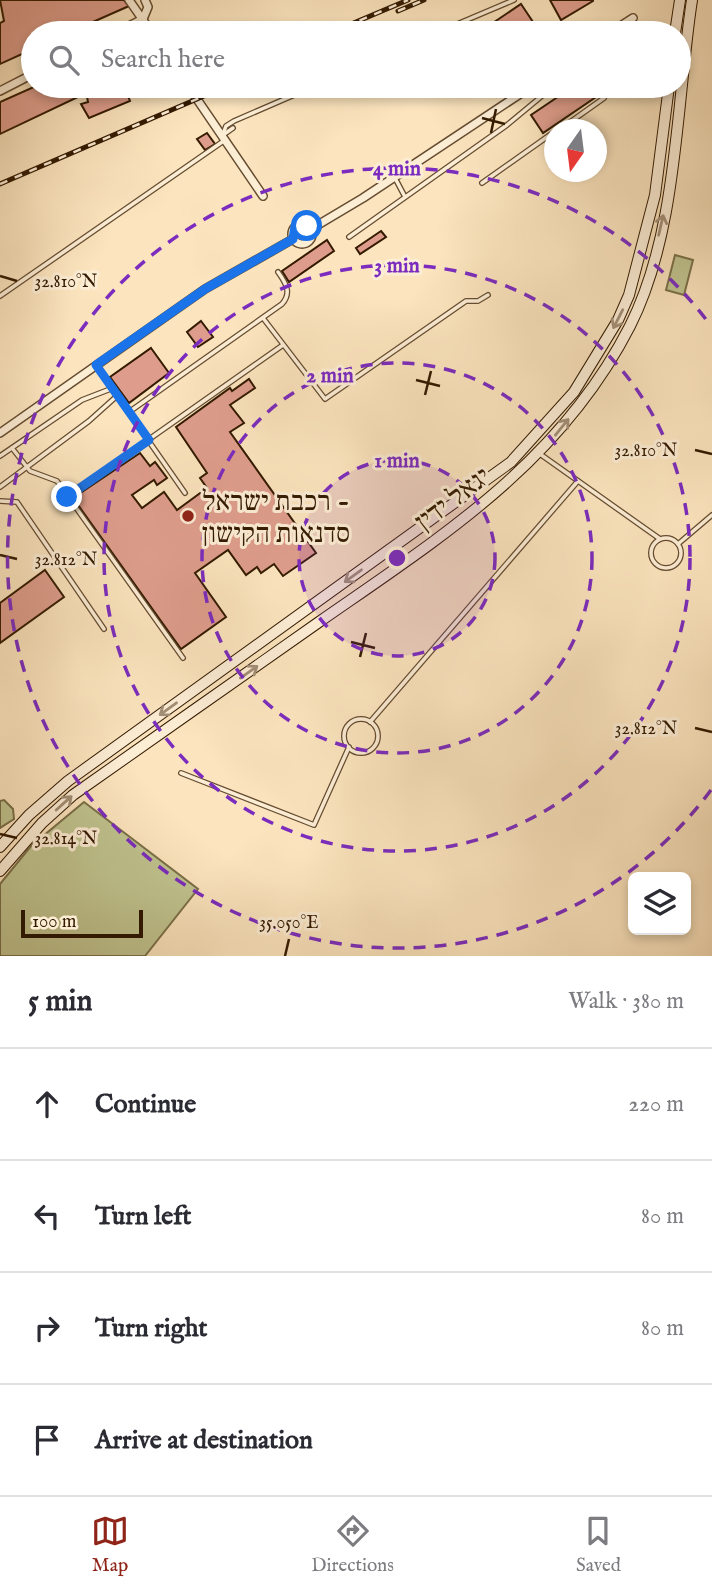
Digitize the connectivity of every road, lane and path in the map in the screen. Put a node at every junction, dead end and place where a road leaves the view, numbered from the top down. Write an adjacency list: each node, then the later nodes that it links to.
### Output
1 (129, 0): 7 (street)
2 (145, 0): 7 (street)
3 (514, 0): 9 (lane)
4 (680, 0): 11 (main road)
5 (692, 0): 12 (main road, יגאל ידין, one-way to 5)
6 (634, 18): 10 (street)
7 (143, 19): 8 (street)
8 (139, 21)
9 (464, 21)
10 (629, 21)
11 (677, 21)
12 (689, 21)
13 (21, 80): 14 (street)
14 (0, 91)
15 (196, 98): 24 (street)
16 (287, 98): 24 (lane)
17 (514, 98): 26 (street)
18 (540, 98): 28 (lane)
19 (604, 98): 22 (lane)
20 (667, 98): 61 (main road, יגאל ידין, one-way to 61)
21 (680, 98): 45 (main road, יגאל ידין, one-way to 21)
22 (574, 119)
23 (233, 128): 24 (lane)
24 (223, 138): 29 (street); 35 (lane)
25 (544, 140): 27 (lane)
26 (395, 177): 28 (lane); 30 (street)
27 (482, 183)
28 (404, 195): 31 (lane)
29 (263, 196)
30 (311, 229): 32 (street); 32 (street)
31 (349, 236)
32 (293, 239): 38 (street)
33 (278, 272): 36 (lane)
34 (488, 295): 37 (lane)
35 (0, 296)
36 (262, 318): 37 (lane); 41 (lane)
37 (284, 345): 43 (lane)
38 (96, 365): 39 (lane); 42 (street)
39 (113, 388): 40 (lane); 44 (lane)
40 (118, 395): 41 (lane); 47 (lane)
41 (129, 412): 43 (lane)
42 (0, 433)
43 (149, 440): 50 (lane); 51 (lane)
44 (12, 448): 46 (lane); 47 (lane)
45 (540, 454): 48 (lane); 62 (main road, יגאל ידין, one-way to 45)
46 (0, 456)
47 (26, 468): 49 (lane); 51 (lane)
48 (578, 481): 54 (lane); 58 (lane)
49 (0, 487)
50 (185, 493)
51 (67, 497): 57 (lane)
52 (0, 501): 56 (lane)
53 (712, 515): 55 (lane)
54 (660, 539): 55 (lane); 55 (lane)
55 (678, 544)
56 (104, 629)
57 (183, 658)
58 (370, 722): 59 (lane); 59 (lane)
59 (349, 747): 60 (lane)
60 (181, 773)
61 (0, 847)
62 (0, 871)

